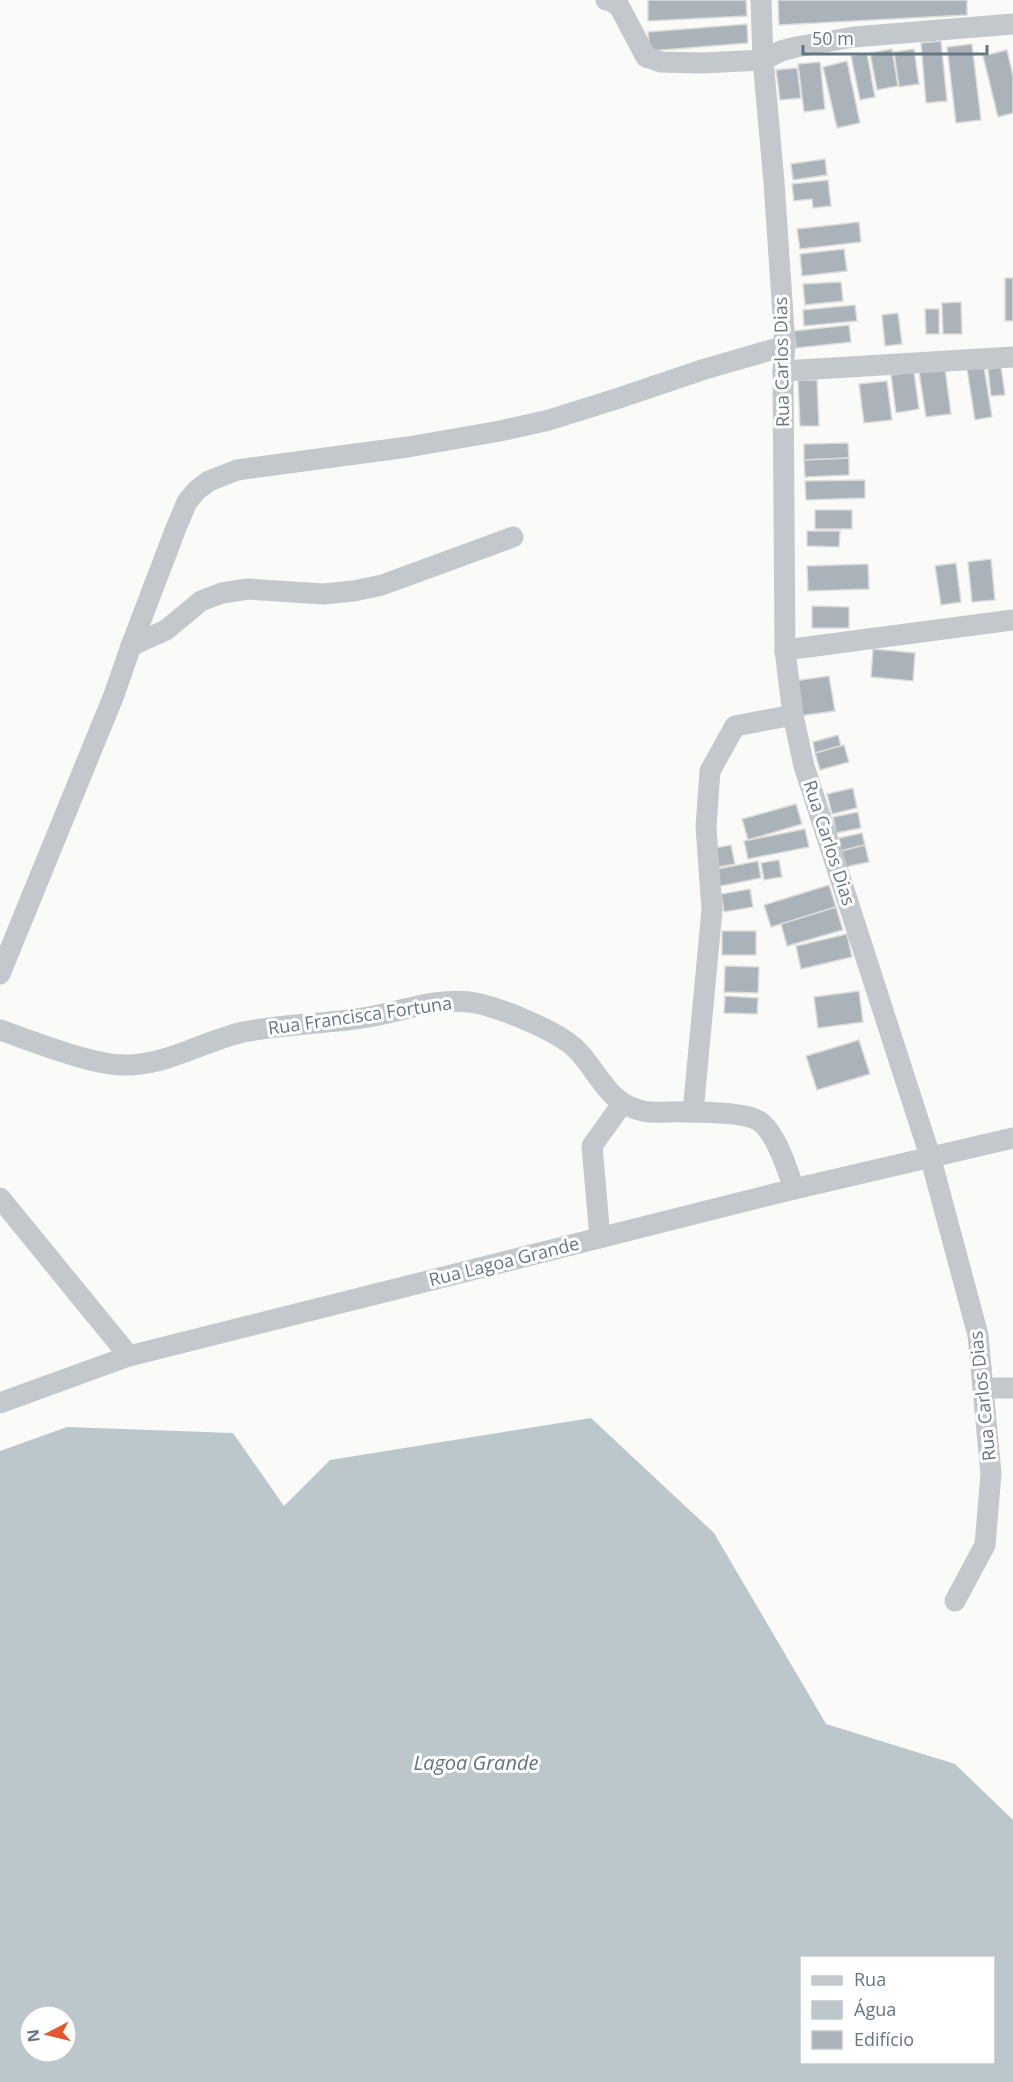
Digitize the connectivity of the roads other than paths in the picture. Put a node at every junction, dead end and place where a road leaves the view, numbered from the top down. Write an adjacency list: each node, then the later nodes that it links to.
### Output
1 (606, 0): 4 (street)
2 (761, 0): 4 (street, Rua Carlos Dias)
3 (1013, 24): 4 (street)
4 (763, 60): 5 (street, Rua Carlos Dias)
5 (785, 346): 7 (street, Rua Carlos Dias); 10 (street)
6 (1013, 357): 7 (street)
7 (783, 371): 11 (street, Rua Carlos Dias)
8 (513, 537): 10 (street)
9 (1013, 620): 11 (street)
10 (131, 645): 13 (street)
11 (785, 650): 12 (street, Rua Carlos Dias)
12 (793, 715): 16 (street); 18 (street, Rua Carlos Dias)
13 (0, 974)
14 (0, 1030): 15 (street, Rua Francisca Fortuna)
15 (622, 1104): 16 (street); 21 (street)
16 (693, 1112): 19 (street)
17 (1013, 1138): 18 (street, Rua Lagoa Grande)
18 (930, 1156): 19 (street, Rua Lagoa Grande); 23 (street, Rua Carlos Dias)
19 (794, 1189): 21 (street, Rua Lagoa Grande)
20 (0, 1198): 22 (street)
21 (600, 1238): 22 (street, Rua Lagoa Grande)
22 (129, 1356): 25 (street, Rua Lagoa Grande)
23 (984, 1388): 24 (street); 26 (street, Rua Carlos Dias)
24 (1013, 1388)
25 (0, 1403)
26 (955, 1601)

